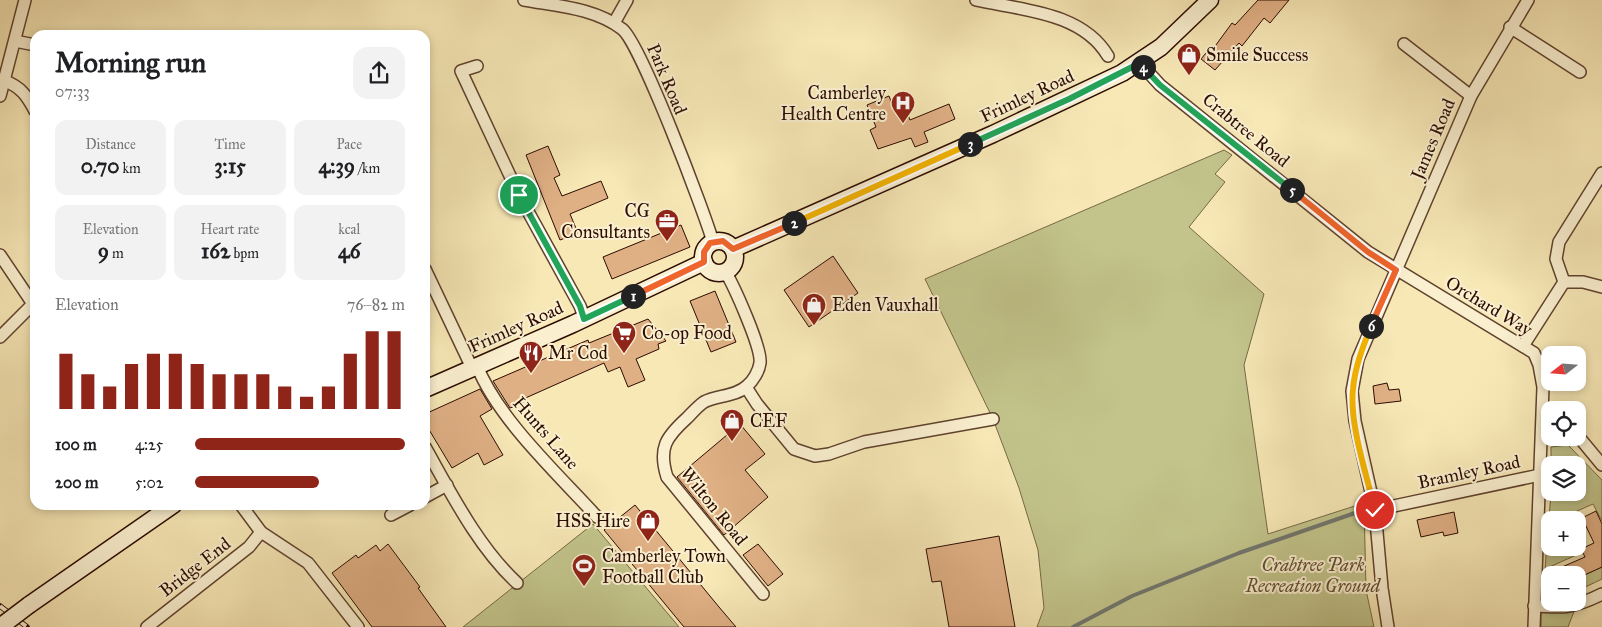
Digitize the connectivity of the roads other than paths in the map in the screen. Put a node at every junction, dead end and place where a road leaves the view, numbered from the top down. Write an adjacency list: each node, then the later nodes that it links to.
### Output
1 (25, 0): 9 (street)
2 (524, 0): 7 (street, Park Road)
3 (628, 0): 7 (street)
4 (976, 0): 12 (street)
5 (1210, 0): 13 (main road, Frimley Road)
6 (1528, 0): 8 (street, James Road)
7 (614, 23): 21 (street, Park Road)
8 (1510, 27): 15 (street); 18 (street, James Road)
9 (16, 41): 10 (street); 16 (street)
10 (30, 44)
11 (1404, 44): 18 (street)
12 (1108, 56)
13 (1140, 63): 22 (main road, Frimley Road); 25 (street, Crabtree Road)
14 (477, 66): 32 (street)
15 (1580, 72)
16 (5, 81): 17 (street); 19 (street)
17 (0, 96)
18 (1471, 96): 25 (street, James Road)
19 (30, 101)
20 (1602, 173): 28 (street)
21 (713, 242): 22 (main road); 24 (main road)
22 (733, 249): 26 (main road)
23 (0, 255): 30 (street)
24 (704, 262): 26 (main road); 32 (main road, Frimley Road)
25 (1396, 270): 34 (street, Orchard Way); 50 (street)
26 (725, 271): 37 (street)
27 (430, 279): 35 (street, Hunts Lane)
28 (1564, 282): 29 (street); 34 (street)
29 (1602, 287)
30 (30, 300)
31 (30, 310): 33 (street)
32 (584, 319): 35 (main road, Frimley Road)
33 (0, 337)
34 (1523, 346): 38 (street, Orchard Way)
35 (475, 367): 36 (main road, Frimley Road); 52 (street, Hunts Lane)
36 (430, 387)
37 (746, 387): 39 (street); 55 (street, Wilton Road)
38 (1544, 401)
39 (993, 419)
40 (1543, 446): 44 (street, Orchard Way)
41 (1586, 446): 43 (street)
42 (430, 456): 45 (street)
43 (1602, 465)
44 (1540, 475): 50 (street, Bramley Road); 57 (street, Orchard Way)
45 (447, 485): 46 (street); 54 (street)
46 (430, 494)
47 (154, 510): 58 (main road, bridge)
48 (245, 510): 53 (street)
49 (400, 510): 51 (street)
50 (1375, 510): 61 (street)
51 (391, 515)
52 (596, 517)
53 (261, 532): 59 (street, Bridge End); 60 (street)
54 (517, 583)
55 (763, 594)
56 (1602, 594): 57 (street)
57 (1534, 606): 62 (street, Orchard Way)
58 (0, 627)
59 (147, 627)
60 (358, 627)
61 (1388, 627)
62 (1534, 627)

